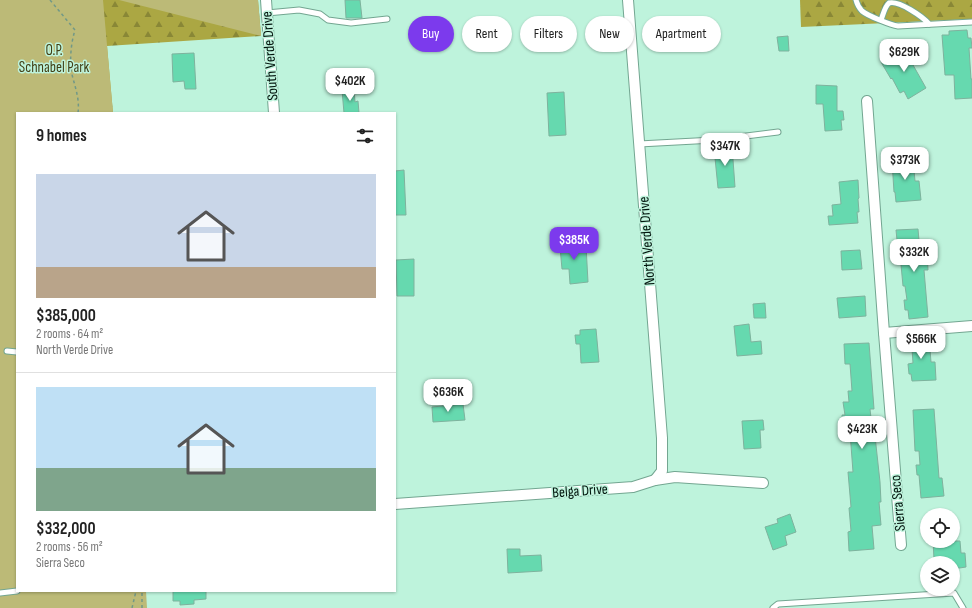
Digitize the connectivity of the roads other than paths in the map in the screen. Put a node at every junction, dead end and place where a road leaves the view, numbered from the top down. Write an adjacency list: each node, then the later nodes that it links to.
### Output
1 (266, 0): 4 (street, South Verde Drive)
2 (628, 0): 12 (street, North Verde Drive)
3 (856, 0): 6 (lane)
4 (267, 13): 5 (lane); 10 (street, South Verde Drive)
5 (387, 19)
6 (882, 20): 8 (lane); 8 (lane)
7 (972, 22): 8 (lane)
8 (929, 24)
9 (868, 101): 14 (street, Sierra Seco)
10 (274, 112)
11 (778, 132): 12 (lane)
12 (639, 144): 17 (street, North Verde Drive)
13 (972, 326): 14 (street)
14 (884, 333): 20 (street, Sierra Seco)
15 (7, 351): 16 (lane)
16 (16, 352)
17 (655, 480): 18 (street, Belga Drive); 19 (street, Belga Drive)
18 (763, 483)
19 (396, 504)
20 (901, 546)
21 (16, 591): 22 (lane)
22 (0, 593)
23 (773, 608): 24 (lane)
24 (963, 608)

